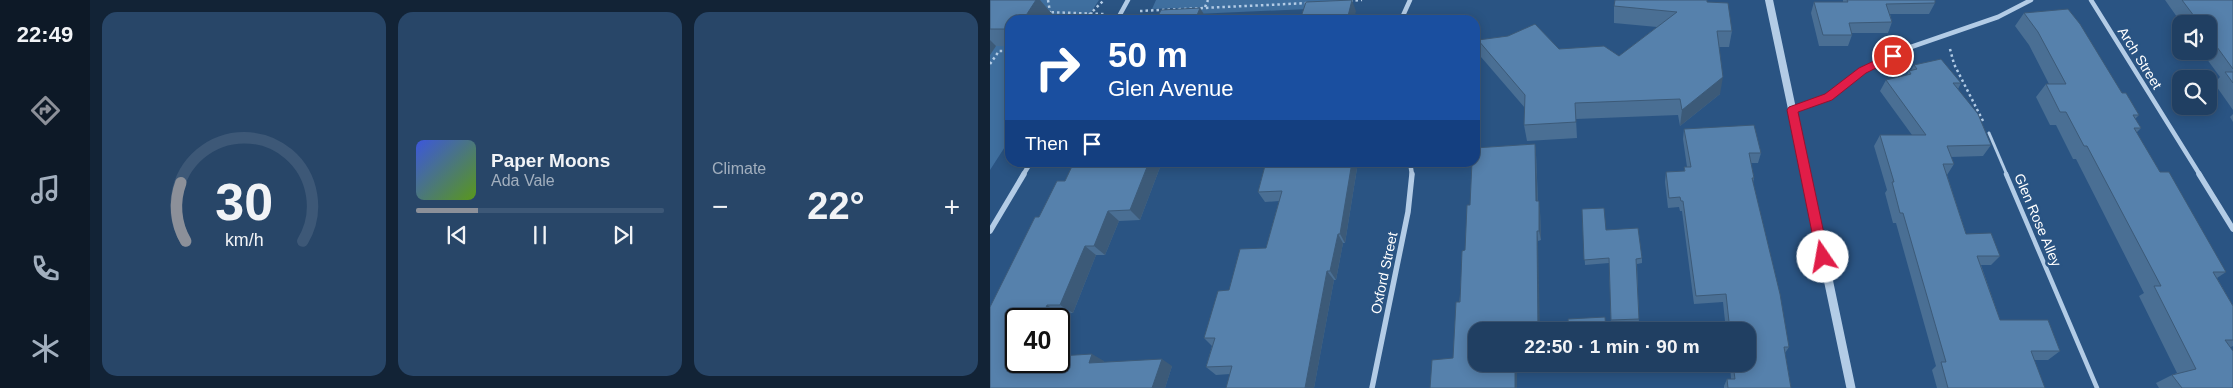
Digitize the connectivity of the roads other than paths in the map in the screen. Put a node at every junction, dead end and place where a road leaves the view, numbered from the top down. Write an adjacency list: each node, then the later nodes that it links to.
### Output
1 (1128, 0): 6 (street)
2 (1410, 0): 7 (street)
3 (1769, 0): 8 (street)
4 (2031, 0): 8 (street)
5 (2091, 0): 12 (street, Arch Street)
6 (1120, 15)
7 (1403, 15)
8 (1792, 110): 15 (street)
9 (1989, 132): 16 (lane, Glen Rose Alley)
10 (1028, 167): 13 (street)
11 (1411, 167): 14 (street, Oxford Street)
12 (2233, 229)
13 (990, 231)
14 (1372, 388)
15 (1851, 388)
16 (2096, 388)

